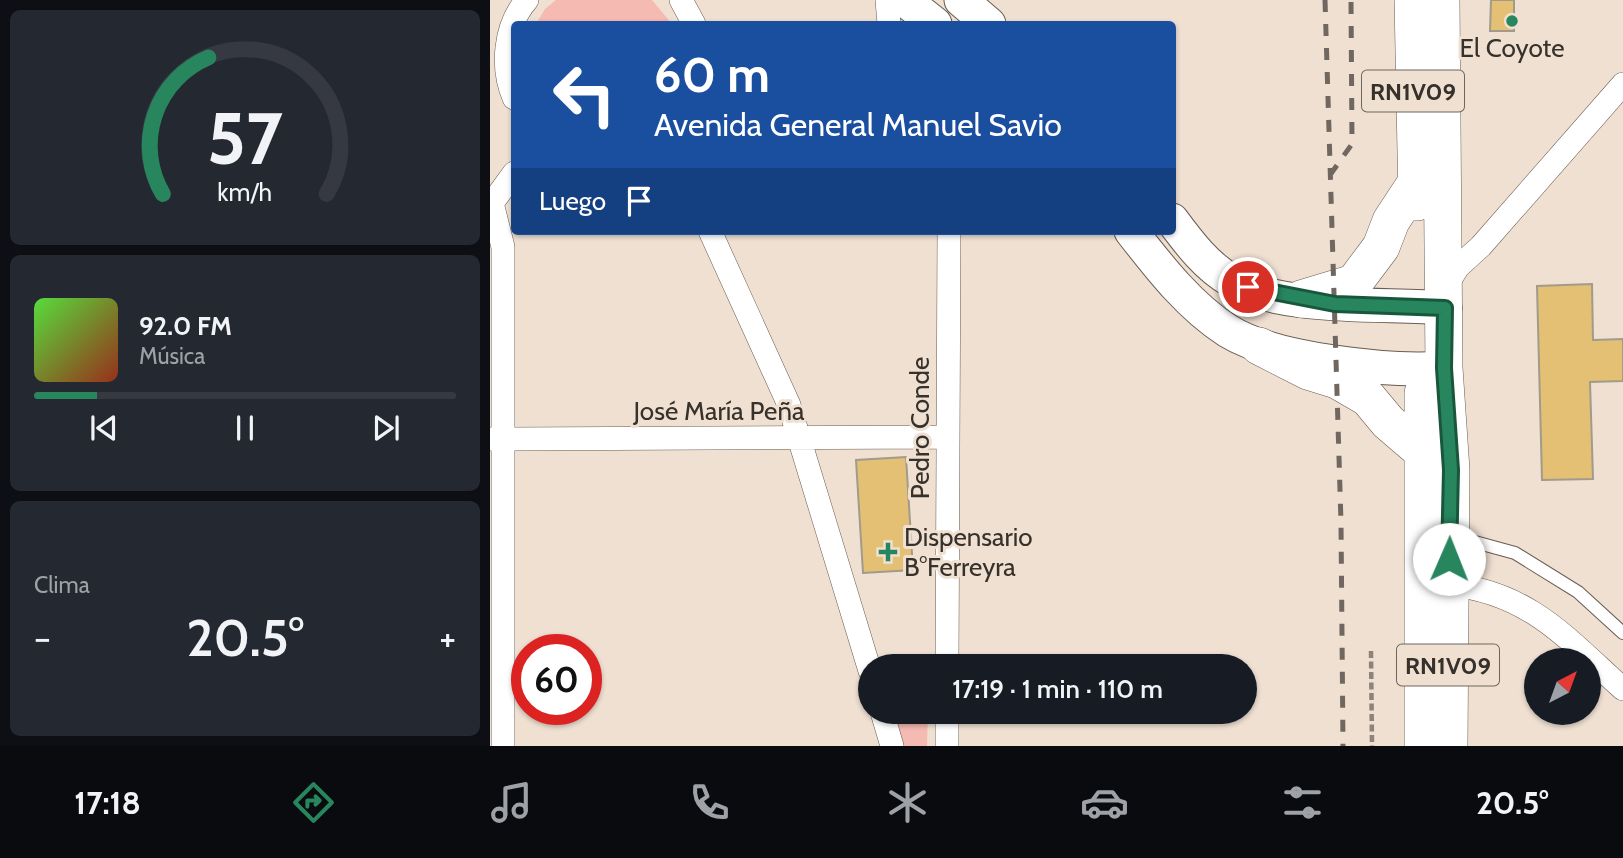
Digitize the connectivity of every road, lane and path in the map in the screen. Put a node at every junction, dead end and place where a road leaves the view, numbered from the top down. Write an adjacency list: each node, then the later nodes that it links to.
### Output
1 (527, 0): 8 (street)
2 (681, 0): 9 (street)
3 (887, 0): 10 (street)
4 (905, 0): 11 (main road)
5 (961, 0): 12 (main road)
6 (1413, 0): 18 (main road, RN1V09)
7 (1441, 0): 25 (main road, RN1V09)
8 (516, 21)
9 (692, 21)
10 (889, 21)
11 (931, 21)
12 (986, 21)
13 (511, 30): 14 (street)
14 (498, 62): 16 (street)
15 (1623, 84): 25 (street)
16 (511, 91)
17 (511, 177): 19 (street)
18 (1416, 183): 24 (main road); 25 (main road, RN1V09)
19 (491, 204): 29 (street)
20 (1176, 225): 24 (main road)
21 (712, 235): 30 (street)
22 (949, 235): 28 (street, Pedro Conde)
23 (1134, 235): 26 (main road)
24 (1301, 299): 25 (main road)
25 (1438, 301): 27 (main road, RN1V09)
26 (1259, 345): 27 (main road); 31 (main road)
27 (1434, 369): 31 (main road, RN1V09); 32 (main road, RN1V09)
28 (948, 437): 30 (street, José María Peña); 37 (street, Pedro Conde)
29 (496, 439): 30 (street, José María Peña); 41 (street)
30 (801, 440): 36 (street)
31 (1423, 452): 45 (main road, RN1V09)
32 (1449, 535): 33 (main road, RN1V09); 34 (lane)
33 (1448, 584): 38 (street); 46 (main road, RN1V09)
34 (1623, 632)
35 (1371, 651): 44 (path)
36 (865, 654)
37 (947, 654)
38 (1623, 689)
39 (886, 724): 42 (street)
40 (947, 724): 43 (street)
41 (502, 746)
42 (892, 746)
43 (947, 746)
44 (1373, 746)
45 (1423, 746)
46 (1449, 746)

